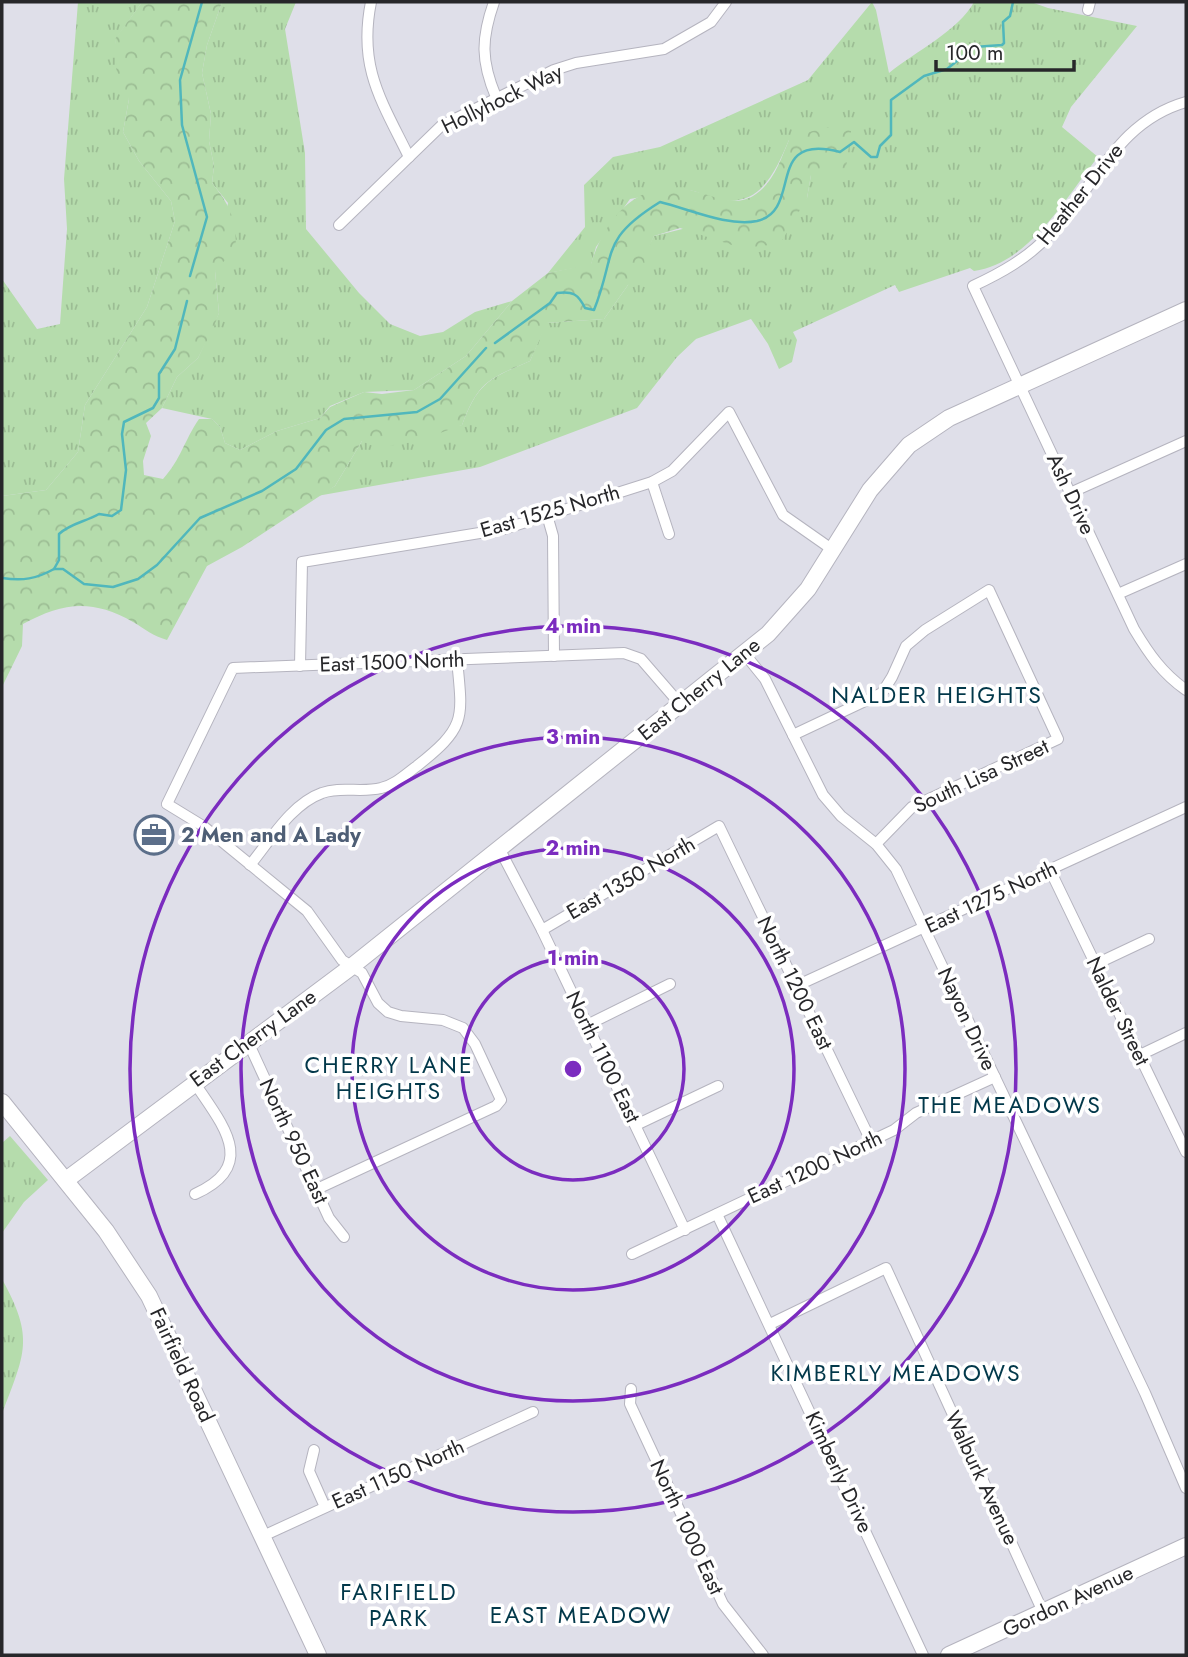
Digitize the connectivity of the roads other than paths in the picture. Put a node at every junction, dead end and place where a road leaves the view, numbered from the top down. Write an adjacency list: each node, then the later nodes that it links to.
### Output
1 (372, 2): 6 (street)
2 (494, 2): 4 (street)
3 (726, 2): 4 (street, Hollyhock Way)
4 (496, 97): 6 (street, Hollyhock Way)
5 (1186, 102): 8 (street, Heather Drive)
6 (409, 157): 7 (street, Hollyhock Way)
7 (339, 225)
8 (973, 286): 10 (street, Ash Drive)
9 (1186, 310): 10 (street, East Cherry Lane)
10 (1019, 386): 13 (street, Ash Drive); 16 (street, East Cherry Lane)
11 (1186, 441): 13 (street)
12 (652, 482): 14 (street, East 1525 North); 15 (street); 16 (street, East 1525 North)
13 (1070, 493): 18 (street, Ash Drive)
14 (547, 515): 20 (street); 22 (street, East 1525 North)
15 (669, 534)
16 (833, 550): 19 (street, East Cherry Lane)
17 (1186, 564): 18 (street)
18 (1118, 594): 23 (street, Ash Drive)
19 (744, 653): 24 (street, East Cherry Lane); 25 (street, Nayon Drive)
20 (554, 656): 21 (street, East 1500 North); 24 (street, East 1500 North)
21 (457, 660): 22 (street, East 1500 North); 30 (street)
22 (300, 666): 30 (street, East 1500 North)
23 (1186, 690)
24 (680, 704): 29 (street, East Cherry Lane)
25 (793, 735): 28 (street, Nayon Drive); 28 (street, South Lisa Street)
26 (1186, 807): 31 (street, East 1275 North)
27 (719, 826): 33 (street, East 1350 North); 38 (street, North 1200 East)
28 (876, 844): 32 (street, Nayon Drive)
29 (499, 848): 33 (street, North 1100 East); 36 (street, East Cherry Lane)
30 (250, 865): 36 (street)
31 (1050, 870): 32 (street, East 1275 North); 35 (street, Nalder Street)
32 (924, 928): 38 (street, East 1275 North); 43 (street, Nayon Drive)
33 (542, 930): 39 (street, North 1100 East)
34 (1149, 939): 35 (street)
35 (1096, 964): 42 (street, Nalder Street)
36 (351, 967): 41 (street, East Cherry Lane); 51 (street)
37 (670, 984): 39 (street)
38 (796, 986): 48 (street, North 1200 East)
39 (587, 1025): 47 (street, North 1100 East)
40 (1186, 1033): 42 (street)
41 (248, 1042): 44 (street, East Cherry Lane); 51 (street, North 950 East)
42 (1140, 1055): 49 (street, Nalder Street)
43 (995, 1077): 48 (street, East 1200 North); 61 (street, Nayon Drive)
44 (194, 1082): 50 (street, East Cherry Lane); 52 (street)
45 (718, 1086): 47 (street)
46 (2, 1102): 50 (street, Fairfield Road)
47 (636, 1125): 54 (street, North 1100 East)
48 (870, 1141): 53 (street, East 1200 North)
49 (1185, 1147)
50 (66, 1180): 63 (street, Fairfield Road)
51 (317, 1189): 55 (street, North 950 East)
52 (195, 1195)
53 (718, 1214): 54 (street, East 1200 North); 57 (street, Kimberly Drive)
54 (685, 1230): 56 (street, East 1200 North)
55 (344, 1237)
56 (632, 1254)
57 (770, 1324): 65 (street, Walburk Avenue); 68 (street, Kimberly Drive)
58 (631, 1389): 67 (street, North 1000 East)
59 (533, 1412): 62 (street, East 1150 North)
60 (314, 1450): 62 (street)
61 (1186, 1488)
62 (325, 1507): 63 (street, East 1150 North)
63 (263, 1536): 66 (street, Fairfield Road)
64 (1186, 1546): 65 (street, Gordon Avenue)
65 (1044, 1612): 69 (street, Gordon Avenue)
66 (318, 1655)
67 (763, 1655)
68 (923, 1655)
69 (949, 1655)

